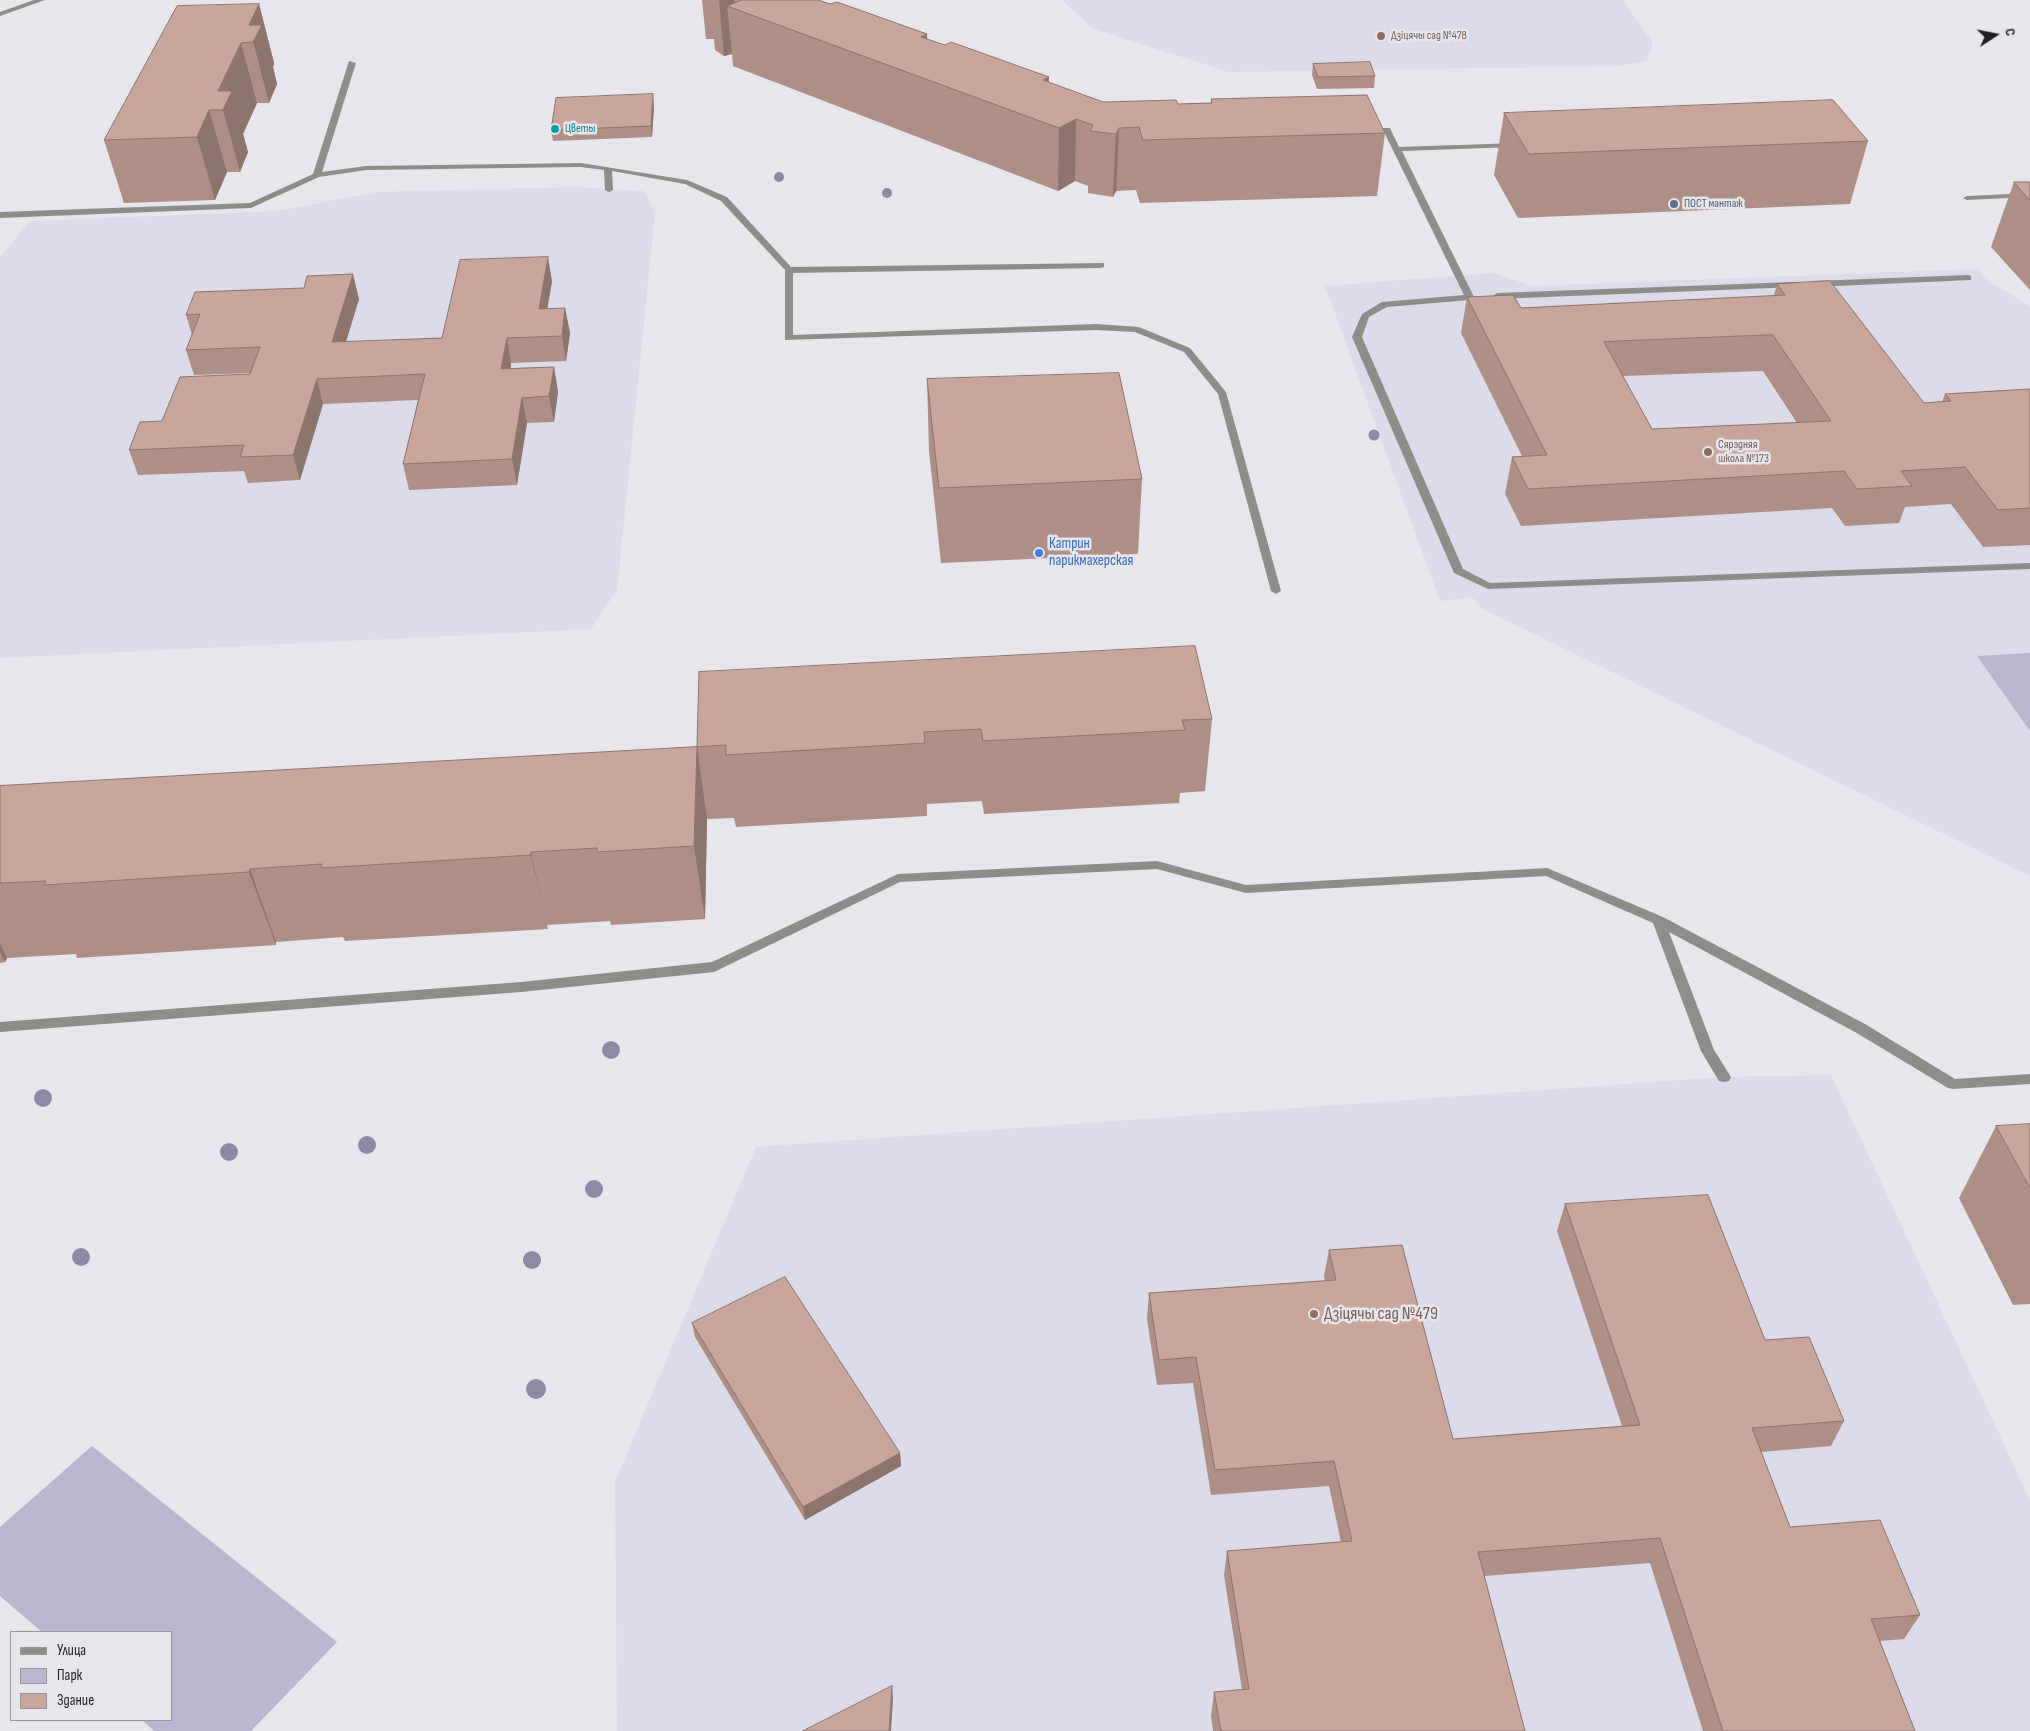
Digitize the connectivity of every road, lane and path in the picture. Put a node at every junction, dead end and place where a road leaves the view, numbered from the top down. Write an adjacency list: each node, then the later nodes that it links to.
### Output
1 (41, 0): 2 (street)
2 (0, 14)
3 (352, 63): 8 (street)
4 (1358, 131): 6 (street)
5 (1525, 145): 6 (street)
6 (1397, 149): 17 (street)
7 (608, 168): 8 (street); 9 (street); 14 (street)
8 (317, 175): 12 (street)
9 (609, 190)
10 (2030, 195): 11 (street)
11 (1967, 198)
12 (0, 215)
13 (1101, 265): 14 (street)
14 (789, 270): 18 (street)
15 (1968, 278): 16 (street)
16 (1490, 296)
17 (2030, 566)
18 (1276, 591)
19 (1658, 920): 20 (street); 21 (street); 22 (street)
20 (0, 1027)
21 (1724, 1077)
22 (2030, 1079)

